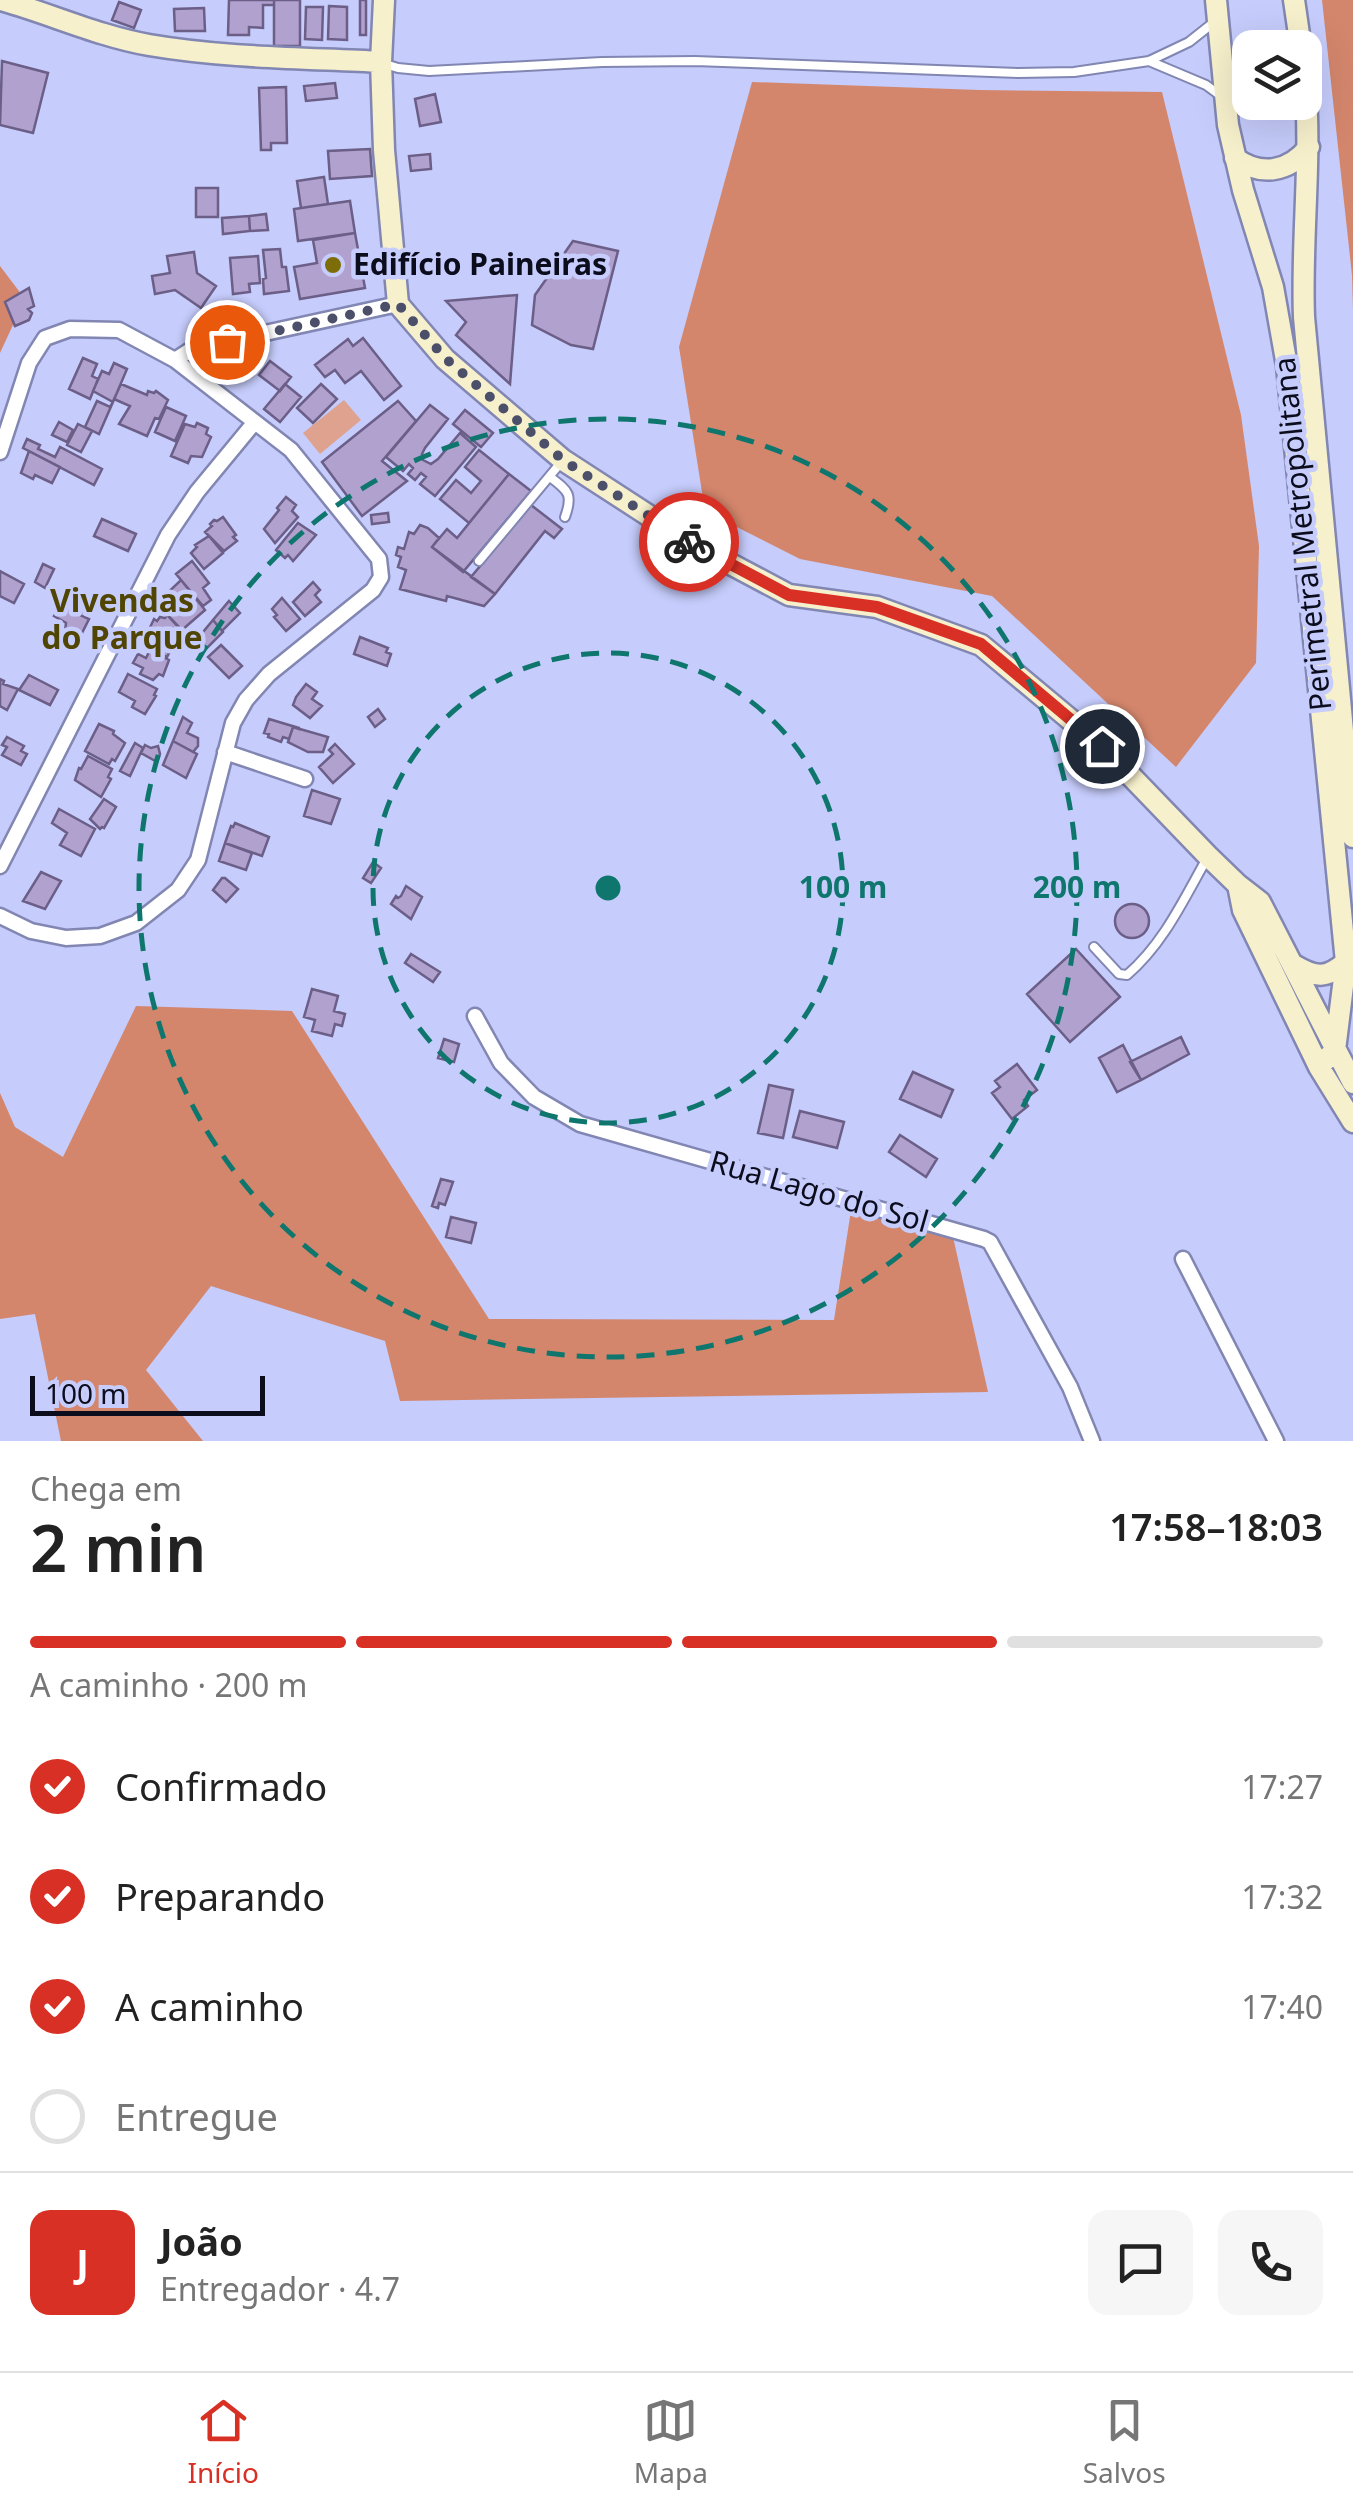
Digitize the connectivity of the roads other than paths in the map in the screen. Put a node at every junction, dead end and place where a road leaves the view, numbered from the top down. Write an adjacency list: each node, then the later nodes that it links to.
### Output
1 (384, 0): 7 (main road)
2 (1294, 0): 5 (main road)
3 (9, 1): 7 (main road)
4 (1220, 7): 6 (lane); 8 (main road, Perimetral Metropolitana)
5 (1298, 30)
6 (1149, 61): 7 (lane); 8 (lane)
7 (381, 62): 12 (main road)
8 (1224, 98): 11 (main road, Perimetral Metropolitana)
9 (1307, 120): 10 (main road, Perimetral Metropolitana)
10 (1309, 147): 11 (main road); 21 (main road, Perimetral Metropolitana)
11 (1235, 158): 27 (main road, Perimetral Metropolitana)
12 (398, 304): 13 (street); 16 (main road)
13 (174, 360): 14 (street); 15 (street)
14 (254, 423): 19 (street); 23 (street)
15 (0, 452)
16 (557, 469): 17 (lane); 18 (lane); 22 (main road)
17 (565, 517)
18 (479, 561)
19 (225, 752): 20 (street); 25 (street)
20 (306, 779)
21 (1353, 836)
22 (1208, 856): 24 (main road); 26 (lane)
23 (0, 866)
24 (1238, 885): 28 (main road); 31 (main road)
25 (0, 916)
26 (1094, 948)
27 (1346, 962): 28 (main road); 30 (main road, Perimetral Metropolitana)
28 (1294, 966): 30 (main road)
29 (475, 1016): 36 (street, Rua Lago do Sol)
30 (1335, 1050): 31 (main road); 32 (main road)
31 (1319, 1067): 33 (main road)
32 (1353, 1081): 33 (main road)
33 (1339, 1100): 34 (main road)
34 (1353, 1122)
35 (1183, 1259): 37 (street)
36 (1092, 1441)
37 (1276, 1441)

